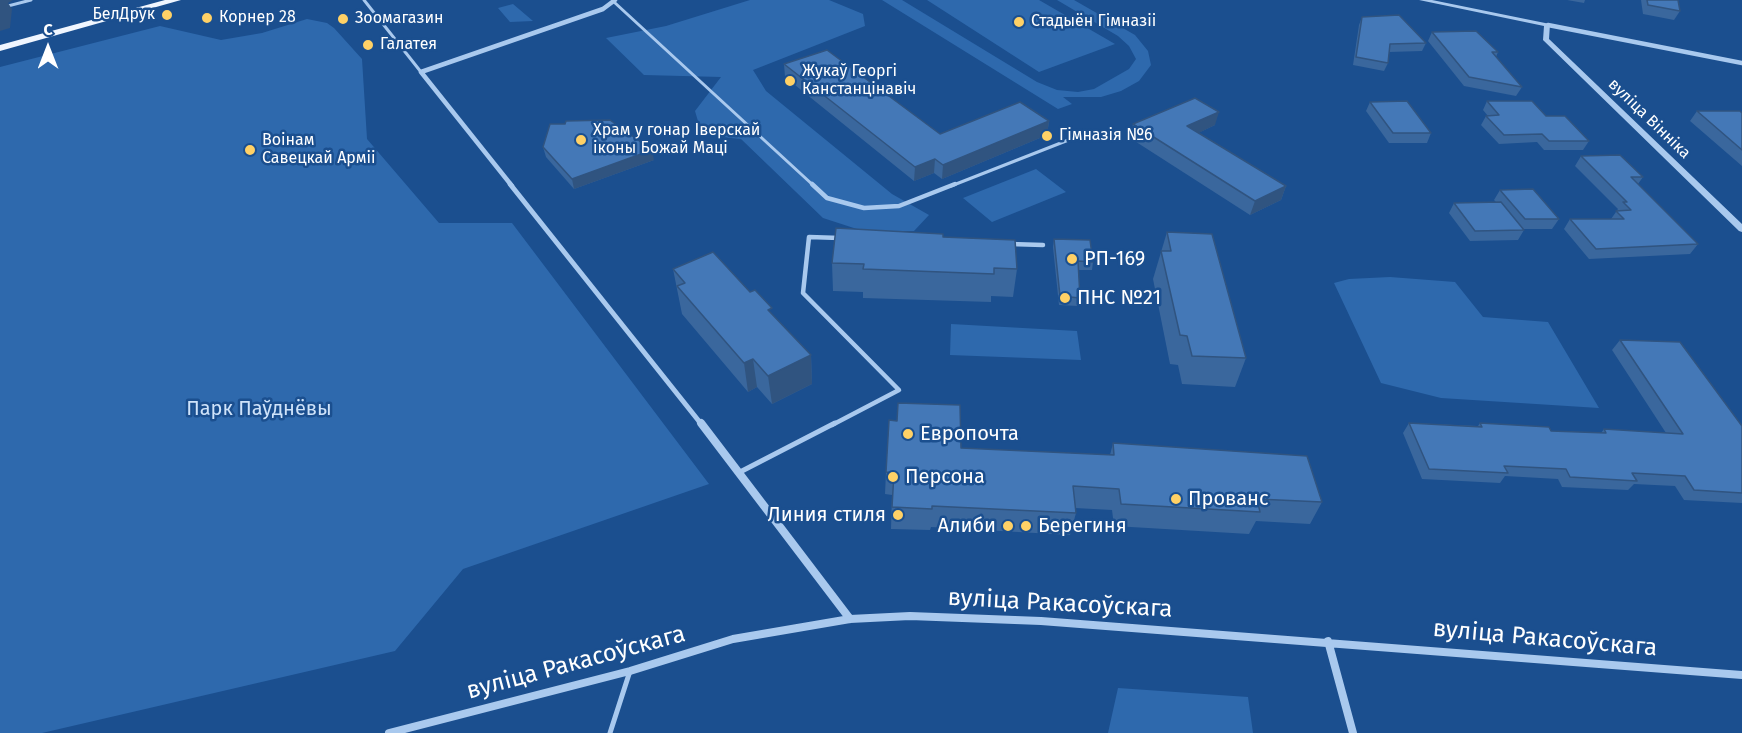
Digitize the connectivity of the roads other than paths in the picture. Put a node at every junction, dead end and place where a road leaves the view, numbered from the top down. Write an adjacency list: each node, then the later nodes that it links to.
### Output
1 (31, 0): 6 (lane)
2 (176, 0): 8 (main road)
3 (364, 0): 10 (lane)
4 (1422, 0): 7 (street)
5 (615, 1): 10 (street); 11 (lane)
6 (0, 8)
7 (1548, 25): 9 (street); 12 (street, вуліца Вінніка)
8 (0, 48)
9 (1742, 63)
10 (421, 72): 16 (street)
11 (1071, 139)
12 (1742, 229)
13 (850, 239): 16 (lane)
14 (998, 244): 15 (lane)
15 (1043, 245)
16 (740, 472): 17 (street)
17 (850, 619): 18 (street, вуліца Ракасоўскага); 19 (street, вуліца Ракасоўскага)
18 (1328, 641): 20 (street, вуліца Ракасоўскага); 23 (street)
19 (630, 670): 21 (street, вуліца Ракасоўскага); 22 (lane)
20 (1742, 675)
21 (389, 733)
22 (610, 733)
23 (1353, 733)

